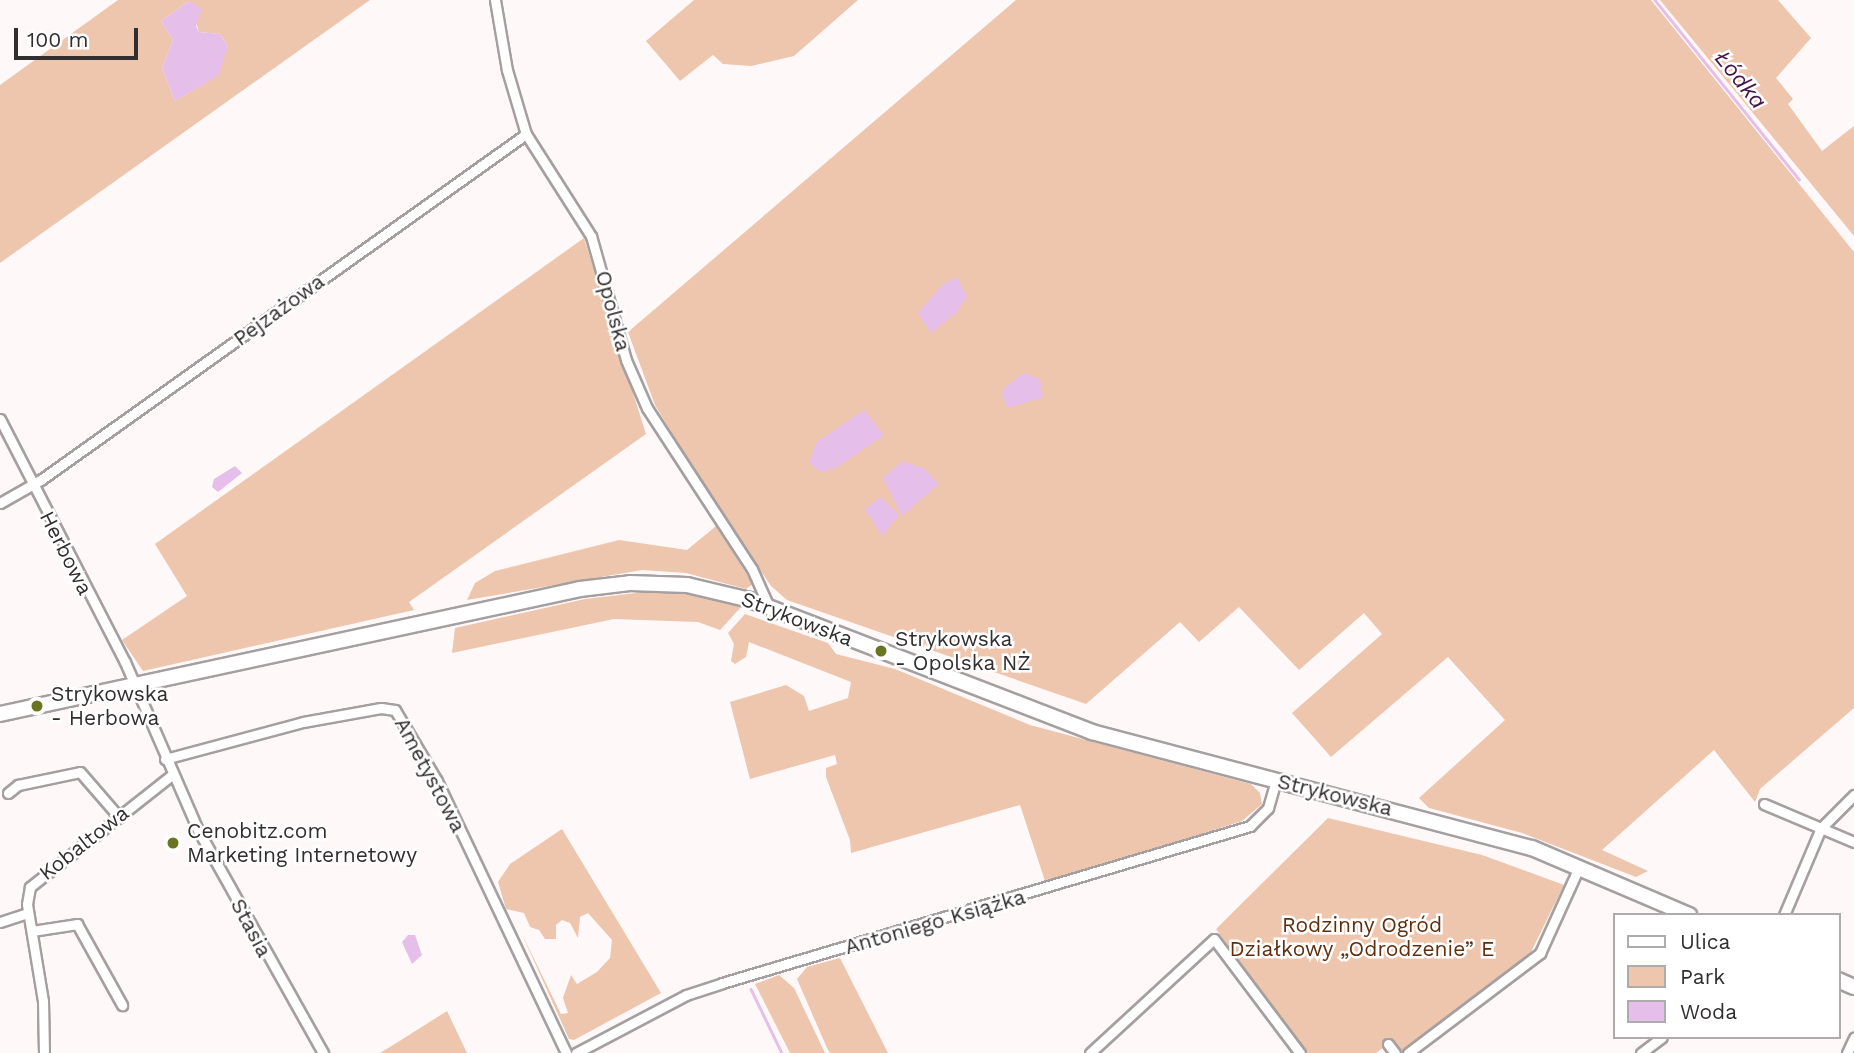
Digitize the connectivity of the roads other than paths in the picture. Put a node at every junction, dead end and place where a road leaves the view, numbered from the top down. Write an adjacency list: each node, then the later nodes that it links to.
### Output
1 (495, 0): 2 (street, Opolska)
2 (526, 134): 4 (street, Pejzażowa); 6 (street, Opolska)
3 (0, 419): 4 (street, Herbowa)
4 (32, 484): 5 (street, Pejzażowa); 7 (street, Herbowa)
5 (0, 503)
6 (769, 607): 7 (main road, Strykowska); 11 (main road, Strykowska)
7 (134, 685): 8 (main road, Strykowska); 9 (street, Stasia)
8 (0, 714)
9 (165, 759): 10 (street, Stasia); 30 (street, Ametystowa)
10 (172, 775): 15 (street, Kobaltowa); 29 (street, Stasia)
11 (1276, 780): 18 (main road, Strykowska); 31 (street, Antoniego Książka)
12 (8, 793): 15 (street)
13 (1854, 796): 16 (street)
14 (1764, 804): 16 (street)
15 (119, 817): 21 (street, Kobaltowa)
16 (1821, 828): 17 (street); 20 (street)
17 (1854, 842)
18 (1578, 867): 19 (main road, Strykowska); 35 (street)
19 (1684, 913)
20 (1785, 913)
21 (29, 914): 22 (street); 23 (street, Kobaltowa)
22 (0, 922)
23 (32, 931): 24 (street); 28 (street, Kobaltowa)
24 (122, 1005)
25 (1854, 1038): 37 (street)
26 (1659, 1039): 36 (street)
27 (1388, 1044): 34 (street)
28 (44, 1053)
29 (323, 1053)
30 (566, 1053)
31 (576, 1053)
32 (1090, 1053): 33 (street)
33 (1300, 1053)
34 (1395, 1053)
35 (1408, 1053)
36 (1641, 1053)
37 (1847, 1053)

